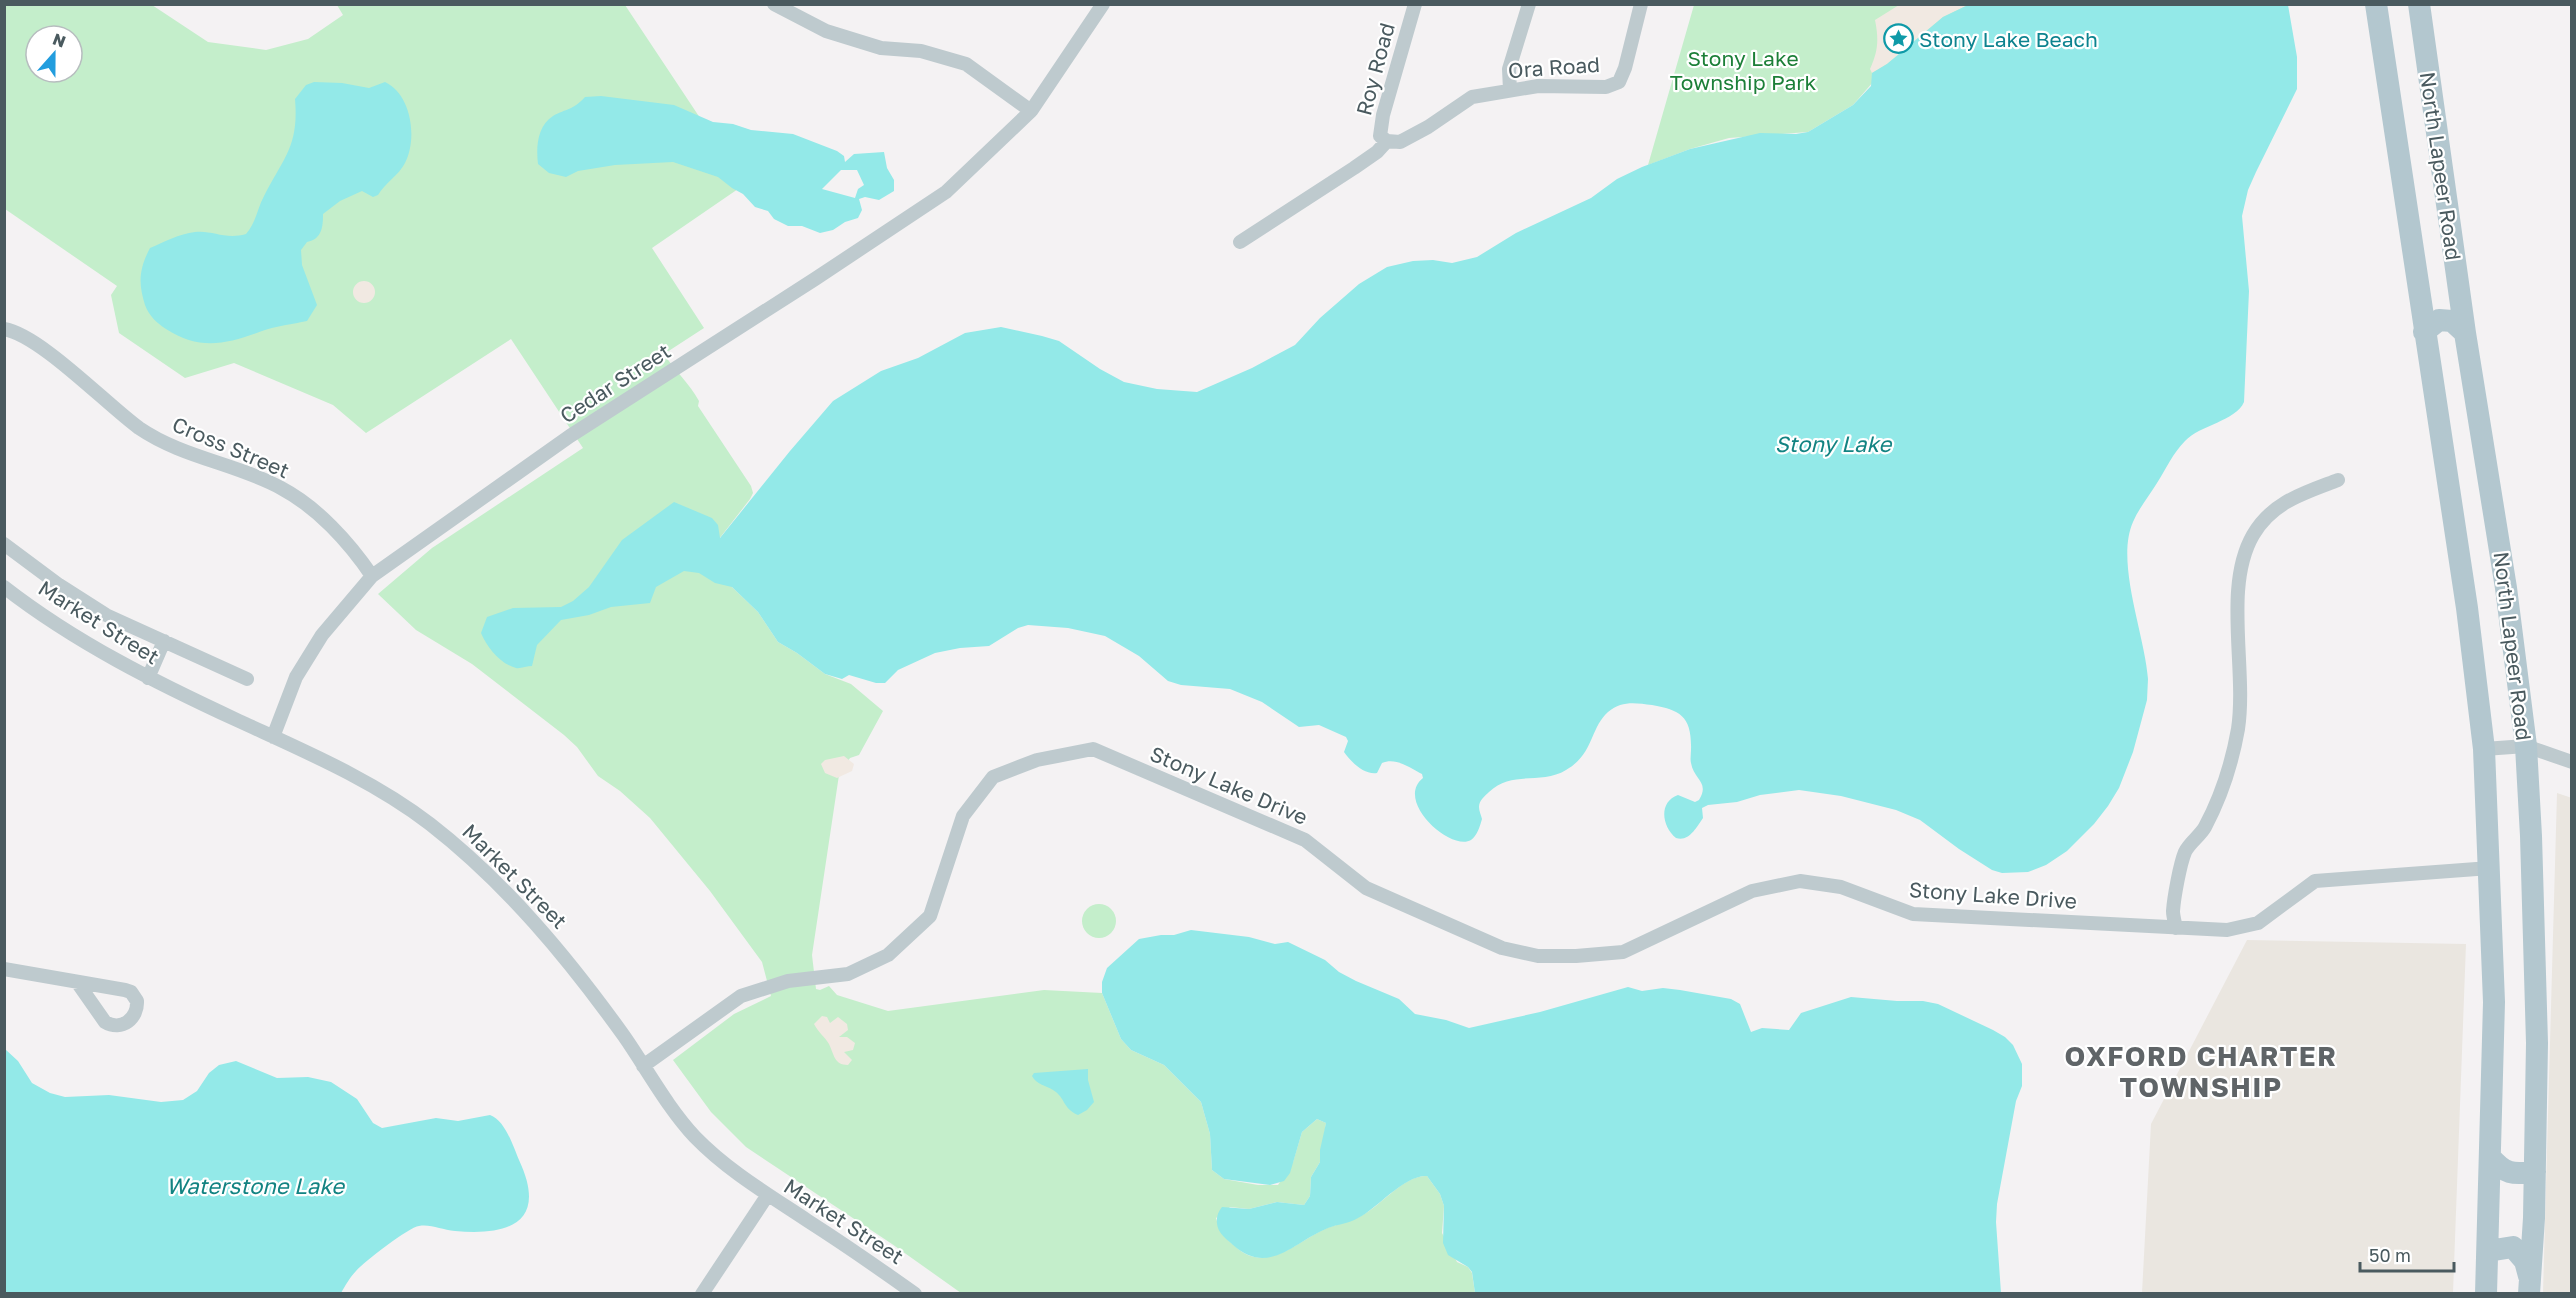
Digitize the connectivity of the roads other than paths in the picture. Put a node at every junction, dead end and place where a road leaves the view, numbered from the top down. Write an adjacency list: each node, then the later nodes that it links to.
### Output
1 (774, 4): 9 (street)
2 (1103, 4): 9 (street, Cedar Street)
3 (1415, 4): 10 (street, Roy Road)
4 (1529, 4): 8 (street)
5 (1641, 4): 8 (street, Ora Road)
6 (2376, 4): 13 (main road, North Lapeer Road)
7 (2419, 4): 14 (main road, North Lapeer Road)
8 (1510, 90): 10 (street, Ora Road)
9 (1031, 111): 17 (street, Cedar Street)
10 (1387, 141): 11 (street, Ora Road)
11 (1240, 242)
12 (4, 329): 17 (street, Cross Street)
13 (2424, 332): 14 (main road); 24 (main road, North Lapeer Road)
14 (2465, 333): 23 (main road, North Lapeer Road)
15 (2338, 480): 27 (street)
16 (4, 544): 19 (street)
17 (372, 576): 22 (street, Cedar Street)
18 (4, 587): 20 (street, Market Street)
19 (164, 641): 20 (street); 21 (street)
20 (148, 678): 22 (street, Market Street)
21 (247, 679)
22 (273, 737): 30 (street, Market Street)
23 (2526, 746): 24 (street); 25 (street); 32 (main road, North Lapeer Road)
24 (2484, 749): 26 (main road, North Lapeer Road)
25 (2571, 762)
26 (2490, 868): 27 (street, Stony Lake Drive); 31 (main road, North Lapeer Road)
27 (2176, 928): 30 (street, Stony Lake Drive)
28 (4, 969): 29 (street)
29 (77, 982)
30 (643, 1066): 33 (street, Market Street)
31 (2490, 1157): 32 (main road); 34 (main road, North Lapeer Road)
32 (2535, 1172): 35 (main road, North Lapeer Road)
33 (767, 1196): 36 (street); 37 (street, Market Street)
34 (2488, 1251): 35 (main road); 38 (main road, North Lapeer Road)
35 (2530, 1287)
36 (702, 1293)
37 (915, 1293)
38 (2486, 1293)

